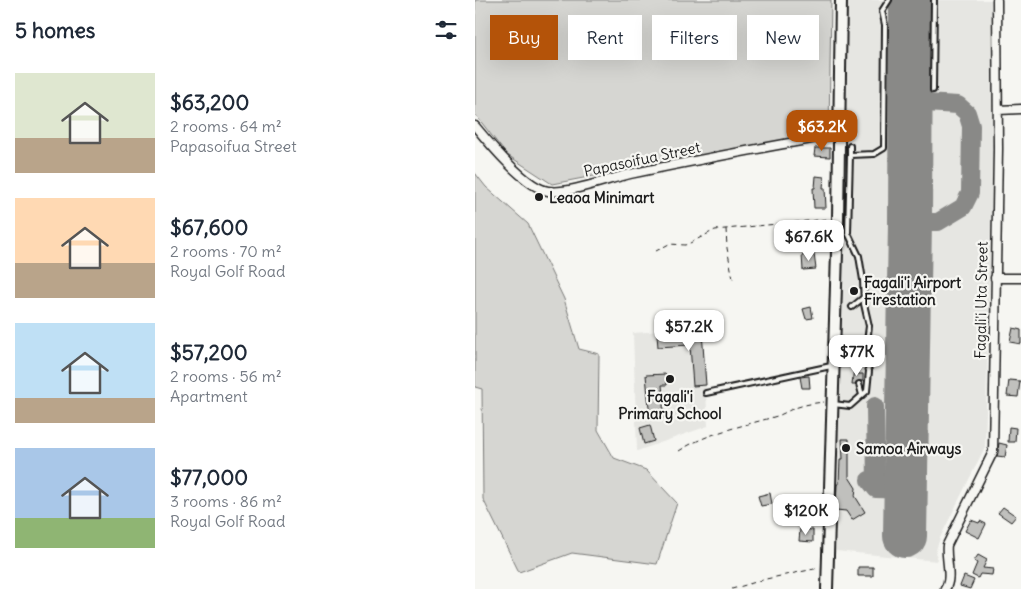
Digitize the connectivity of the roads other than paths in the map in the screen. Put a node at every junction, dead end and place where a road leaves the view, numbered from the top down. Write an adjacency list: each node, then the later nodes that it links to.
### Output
1 (841, 0): 9 (main road)
2 (889, 0): 11 (lane)
3 (934, 0): 5 (lane)
4 (997, 0): 7 (street, Fagali'i Uta Street)
5 (933, 90)
6 (1021, 109): 7 (street)
7 (998, 110): 12 (street, Fagali'i Uta Street)
8 (475, 126): 9 (street, Papasoifua Street)
9 (838, 134): 16 (main road)
10 (850, 146): 11 (lane)
11 (850, 155): 14 (lane)
12 (995, 278): 13 (street); 22 (street, Fagali'i Uta Street)
13 (1021, 278)
14 (863, 298): 15 (lane); 19 (lane)
15 (851, 307)
16 (833, 366): 18 (lane); 20 (main road)
17 (859, 384): 19 (lane)
18 (706, 393)
19 (862, 395): 20 (lane)
20 (833, 403): 21 (main road)
21 (827, 589)
22 (945, 589)

